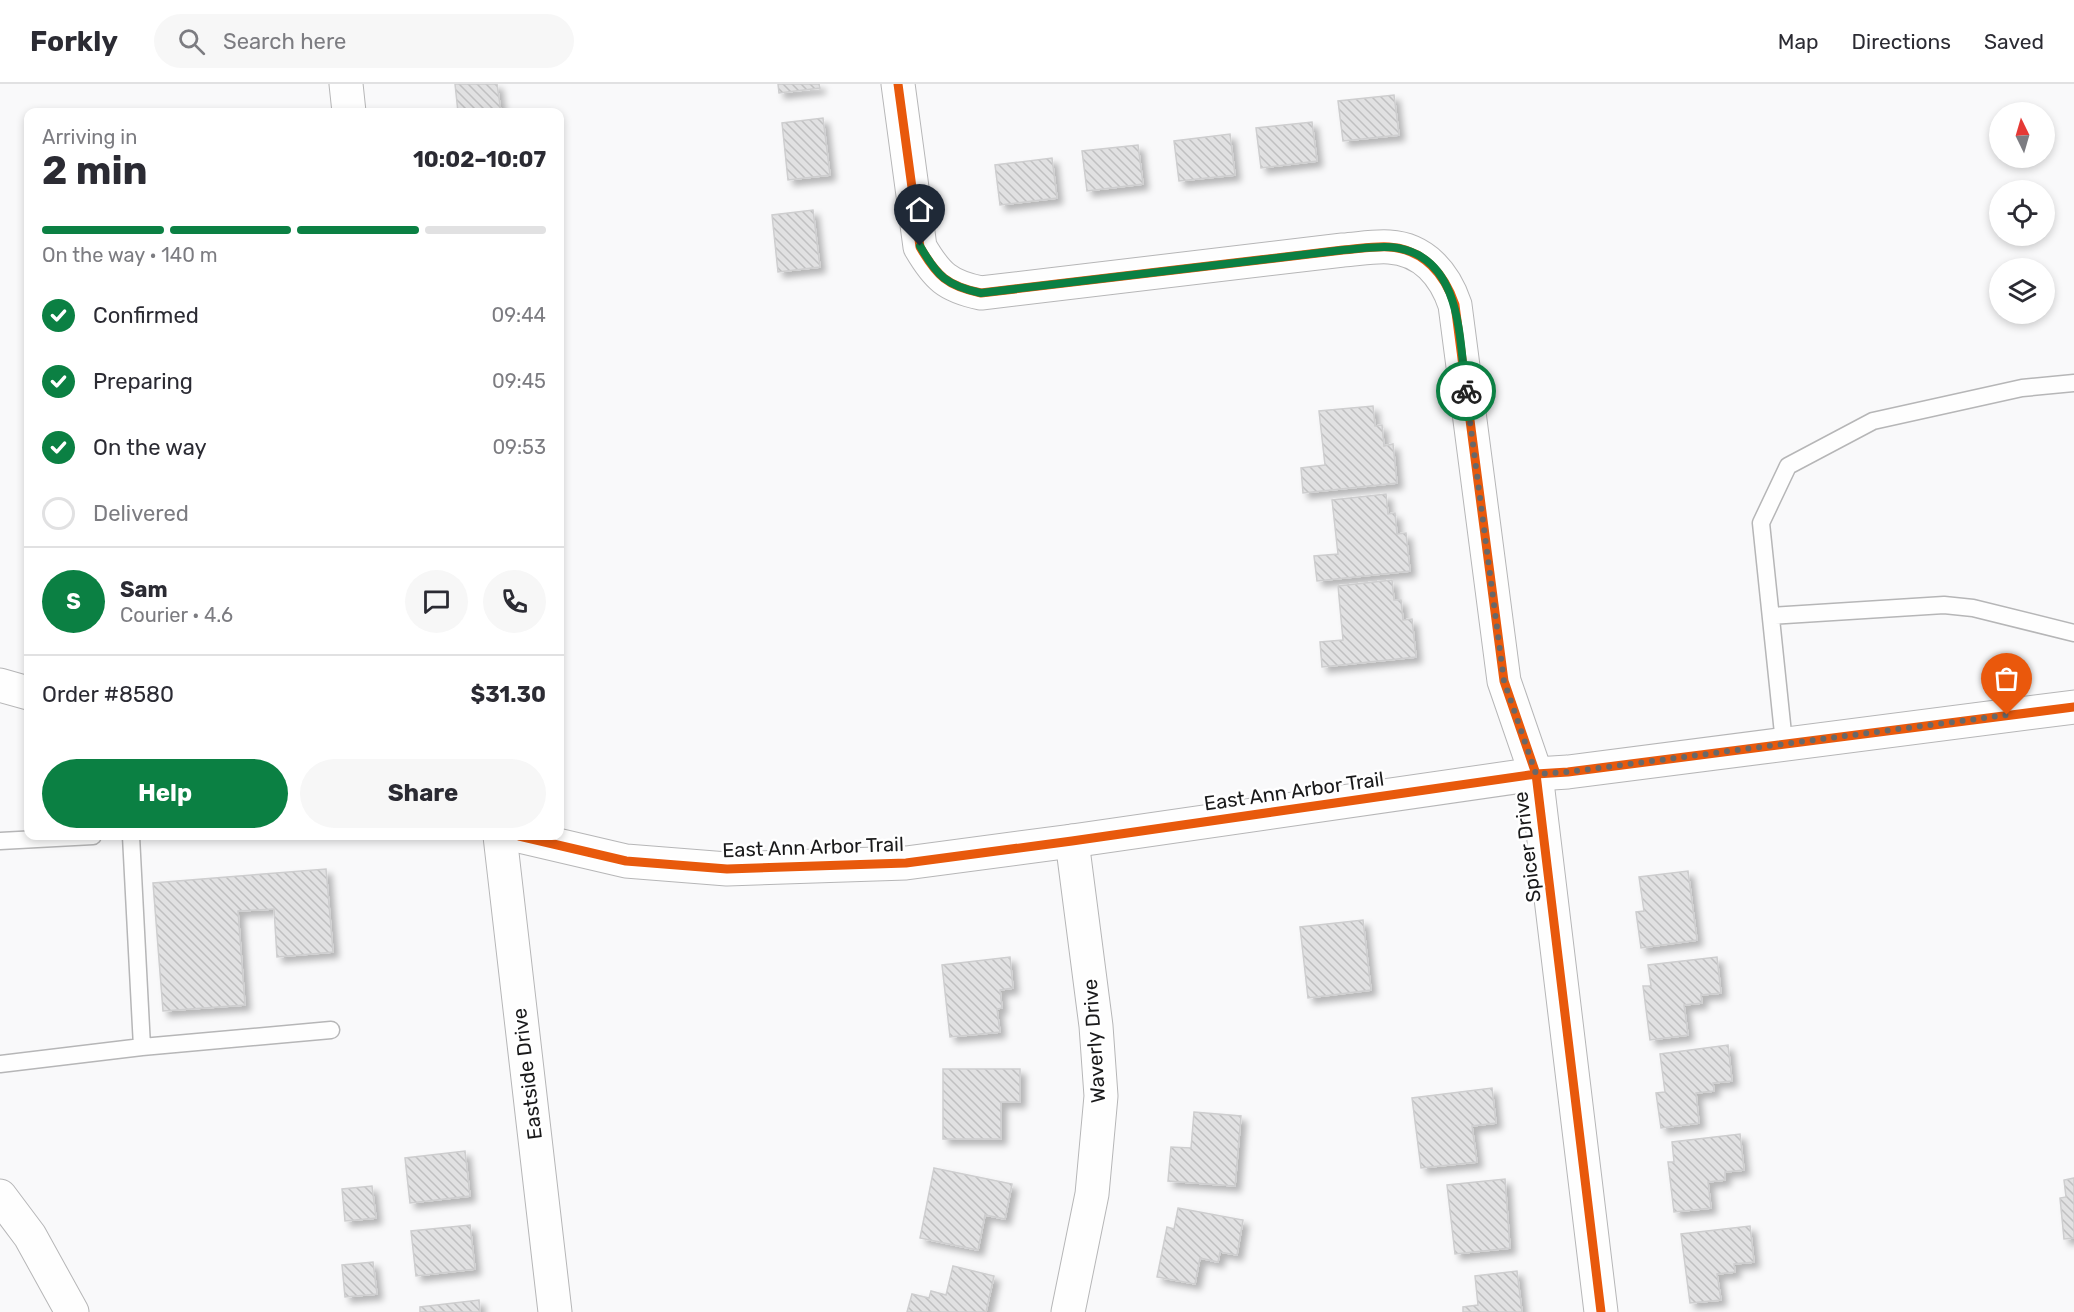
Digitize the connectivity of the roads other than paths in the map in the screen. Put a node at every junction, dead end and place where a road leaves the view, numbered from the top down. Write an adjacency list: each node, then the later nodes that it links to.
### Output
1 (346, 84): 3 (street)
2 (898, 84): 11 (street, Spicer Drive)
3 (349, 108)
4 (2074, 383): 5 (lane)
5 (1771, 616): 6 (lane); 10 (lane)
6 (2074, 633)
7 (0, 685): 8 (street)
8 (24, 692)
9 (2074, 707): 10 (street, East Ann Arbor Trail)
10 (1784, 743): 11 (street, East Ann Arbor Trail)
11 (1536, 774): 17 (street, East Ann Arbor Trail); 25 (street, Spicer Drive)
12 (24, 840): 16 (lane)
13 (131, 840): 19 (lane)
14 (500, 840): 23 (street, Eastside Drive)
15 (536, 840): 17 (street, East Ann Arbor Trail)
16 (0, 841)
17 (1072, 841): 24 (street, Waverly Drive)
18 (331, 1030): 19 (lane)
19 (142, 1047): 20 (lane)
20 (0, 1064)
21 (0, 1196): 22 (street)
22 (72, 1312)
23 (555, 1312)
24 (1068, 1312)
25 (1601, 1312)

